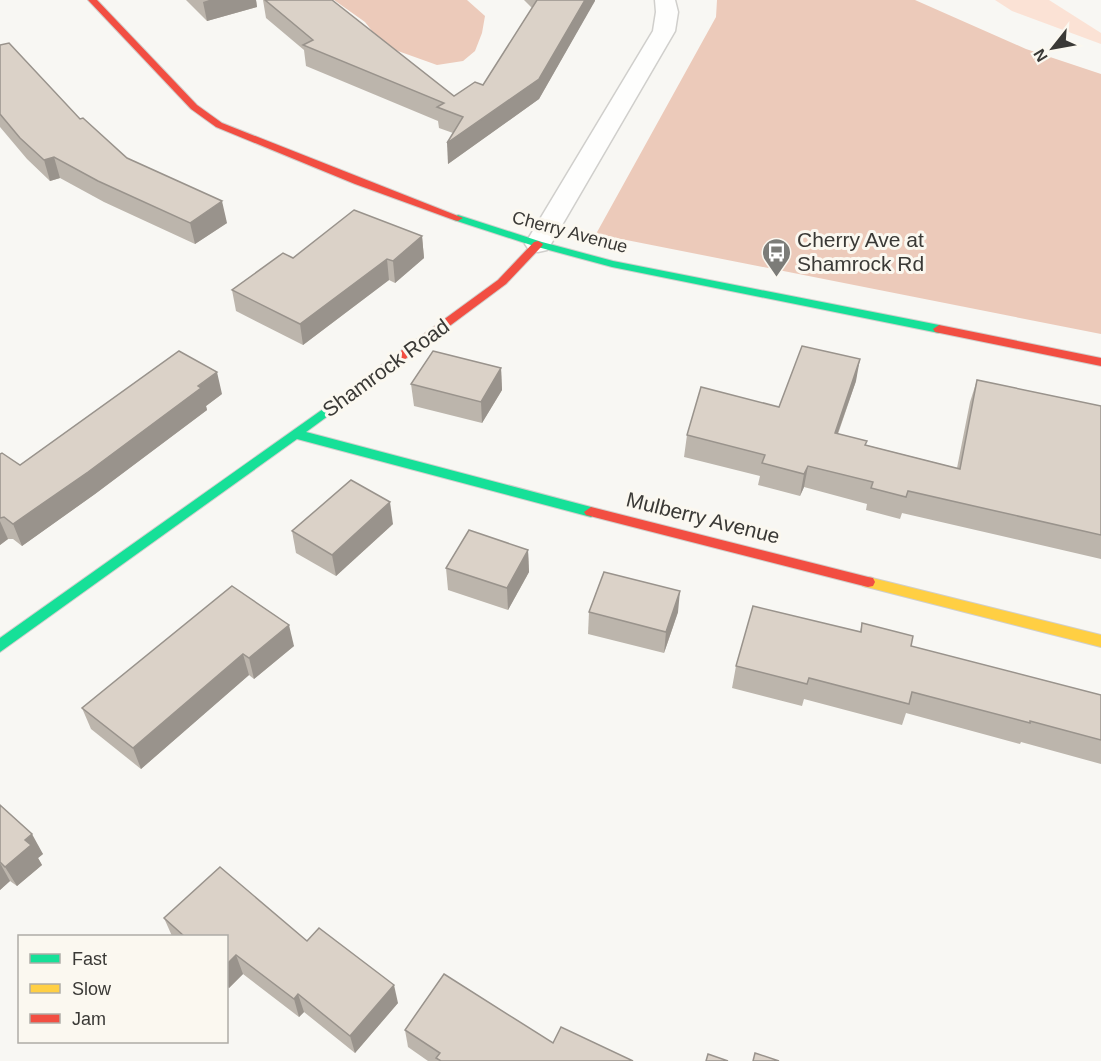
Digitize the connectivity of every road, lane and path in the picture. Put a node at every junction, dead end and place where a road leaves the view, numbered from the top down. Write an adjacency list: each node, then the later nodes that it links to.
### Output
1 (92, 0): 3 (street, Cherry Avenue)
2 (665, 0): 3 (street, Shamrock Road)
3 (538, 244): 4 (street, Cherry Avenue); 5 (street, Shamrock Road)
4 (1101, 362)
5 (296, 434): 6 (street, Mulberry Avenue); 7 (street, Shamrock Road)
6 (1101, 641)
7 (0, 646)

